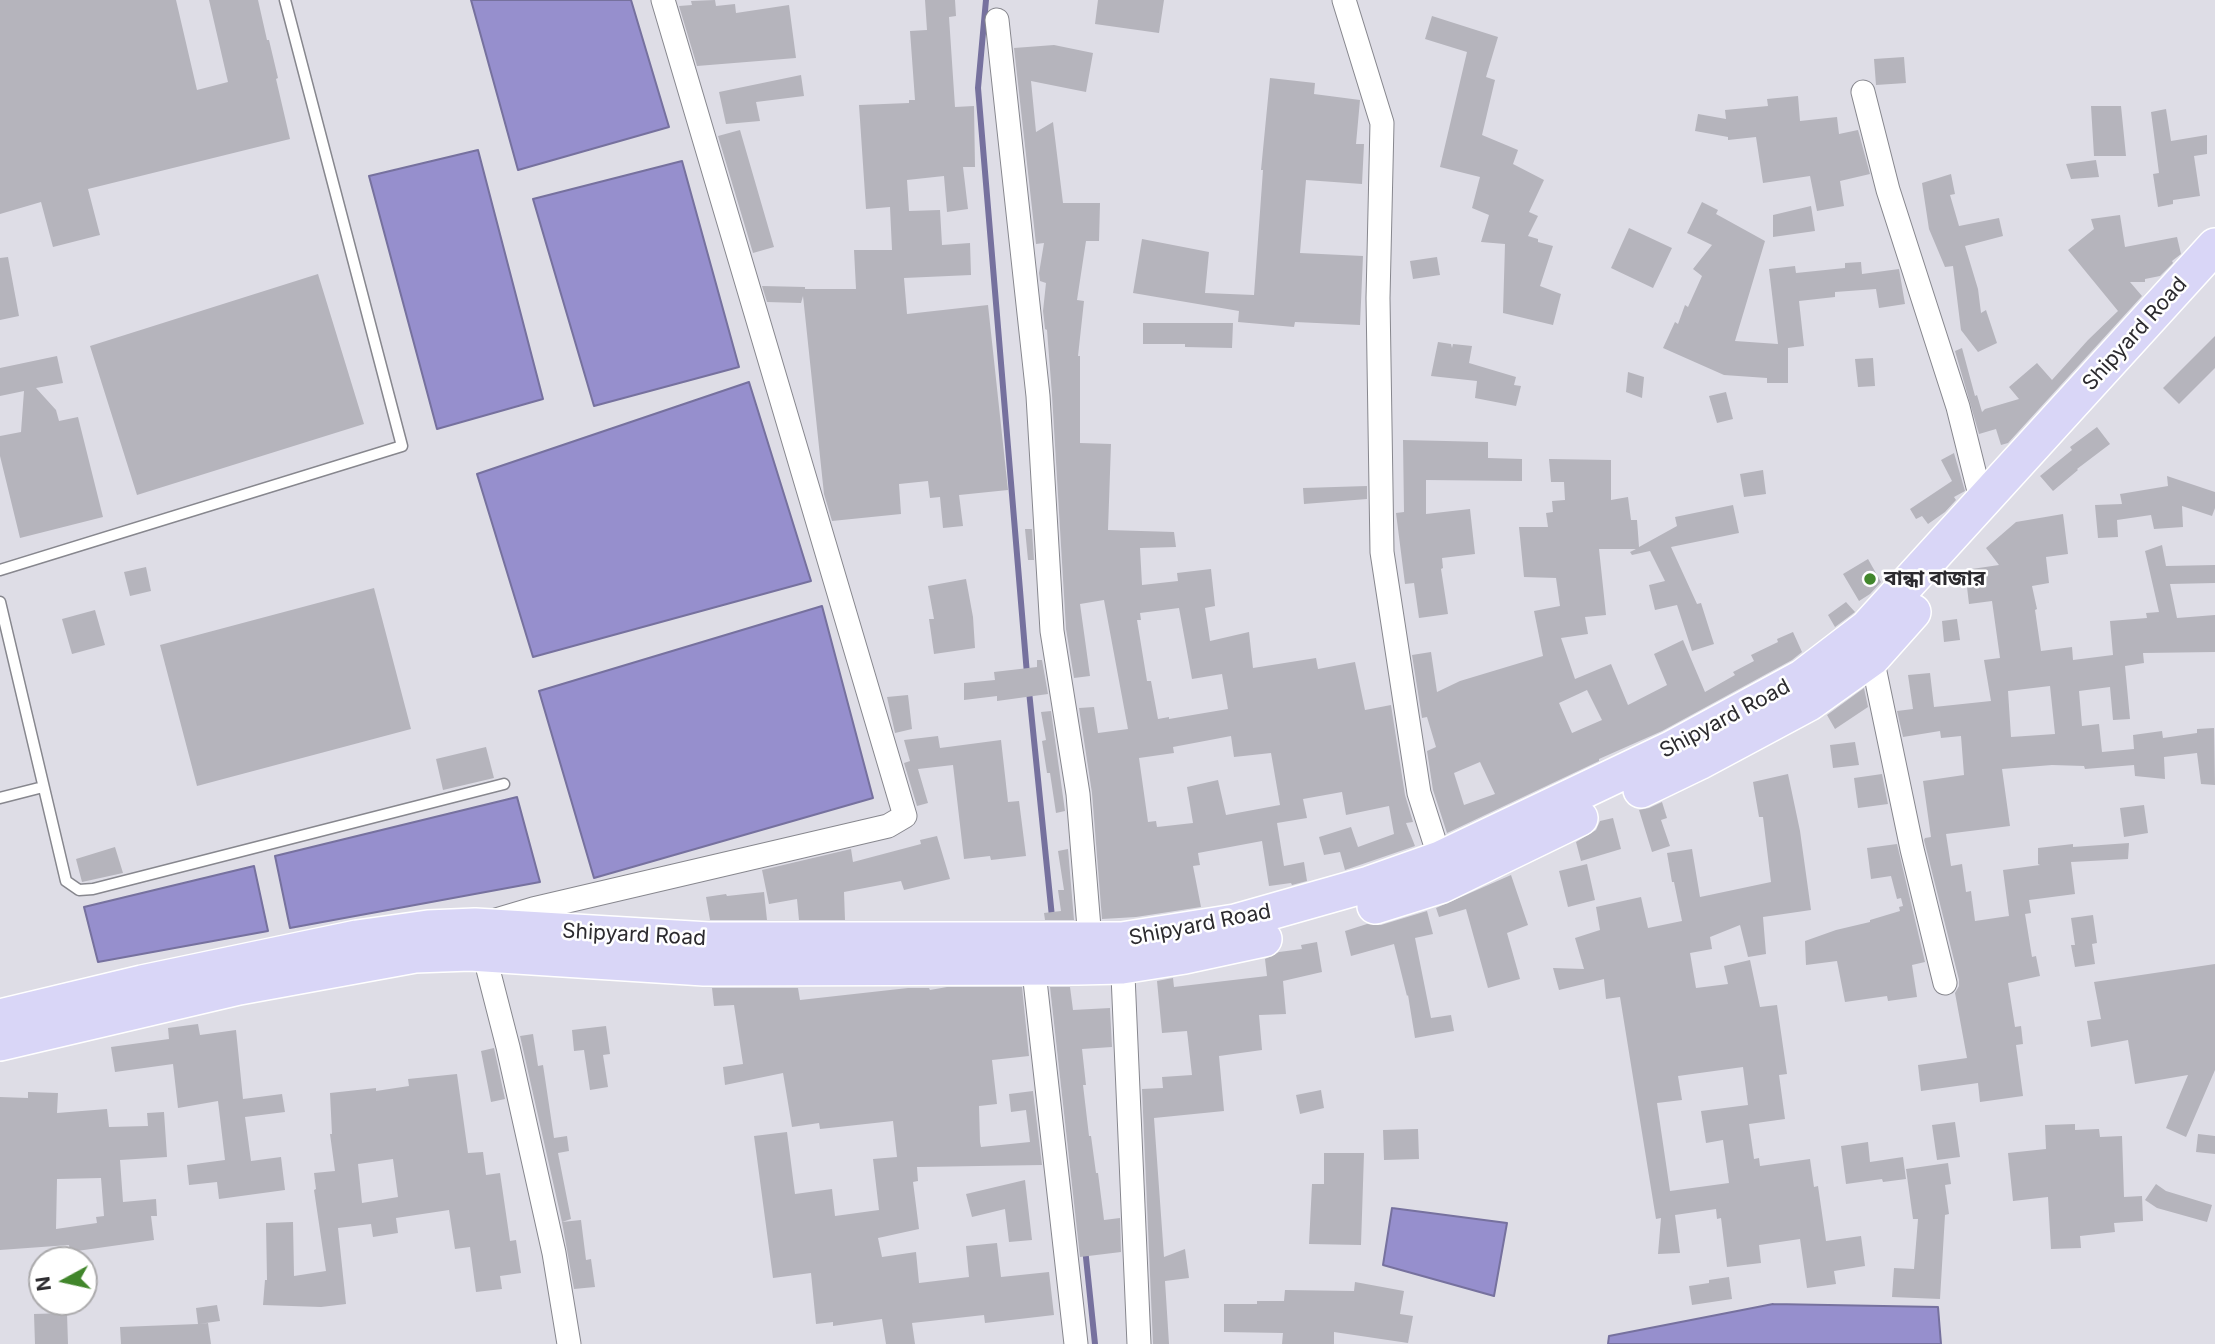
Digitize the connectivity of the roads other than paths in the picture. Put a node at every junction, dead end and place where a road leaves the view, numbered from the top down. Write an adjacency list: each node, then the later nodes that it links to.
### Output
1 (285, 0): 9 (lane)
2 (663, 0): 16 (street)
3 (1344, 0): 15 (street)
4 (997, 19): 17 (street)
5 (1863, 92): 8 (street)
6 (2215, 246): 8 (main road, Shipyard Road)
7 (2215, 276): 11 (main road, Shipyard Road)
8 (1982, 503): 11 (main road, Shipyard Road)
9 (0, 570)
10 (0, 602): 13 (lane)
11 (1869, 643): 15 (main road, Shipyard Road); 17 (main road, Shipyard Road); 19 (street)
12 (504, 784): 13 (lane)
13 (43, 787): 14 (lane)
14 (0, 798)
15 (1440, 859): 17 (main road, Shipyard Road)
16 (480, 940): 18 (main road, Shipyard Road); 20 (main road, Shipyard Road); 21 (main road, Shipyard Road); 22 (street)
17 (1111, 949): 18 (main road, Shipyard Road); 24 (street)
18 (1032, 955): 23 (street)
19 (1945, 983)
20 (0, 1017)
21 (0, 1043)
22 (569, 1344)
23 (1076, 1344)
24 (1139, 1344)

